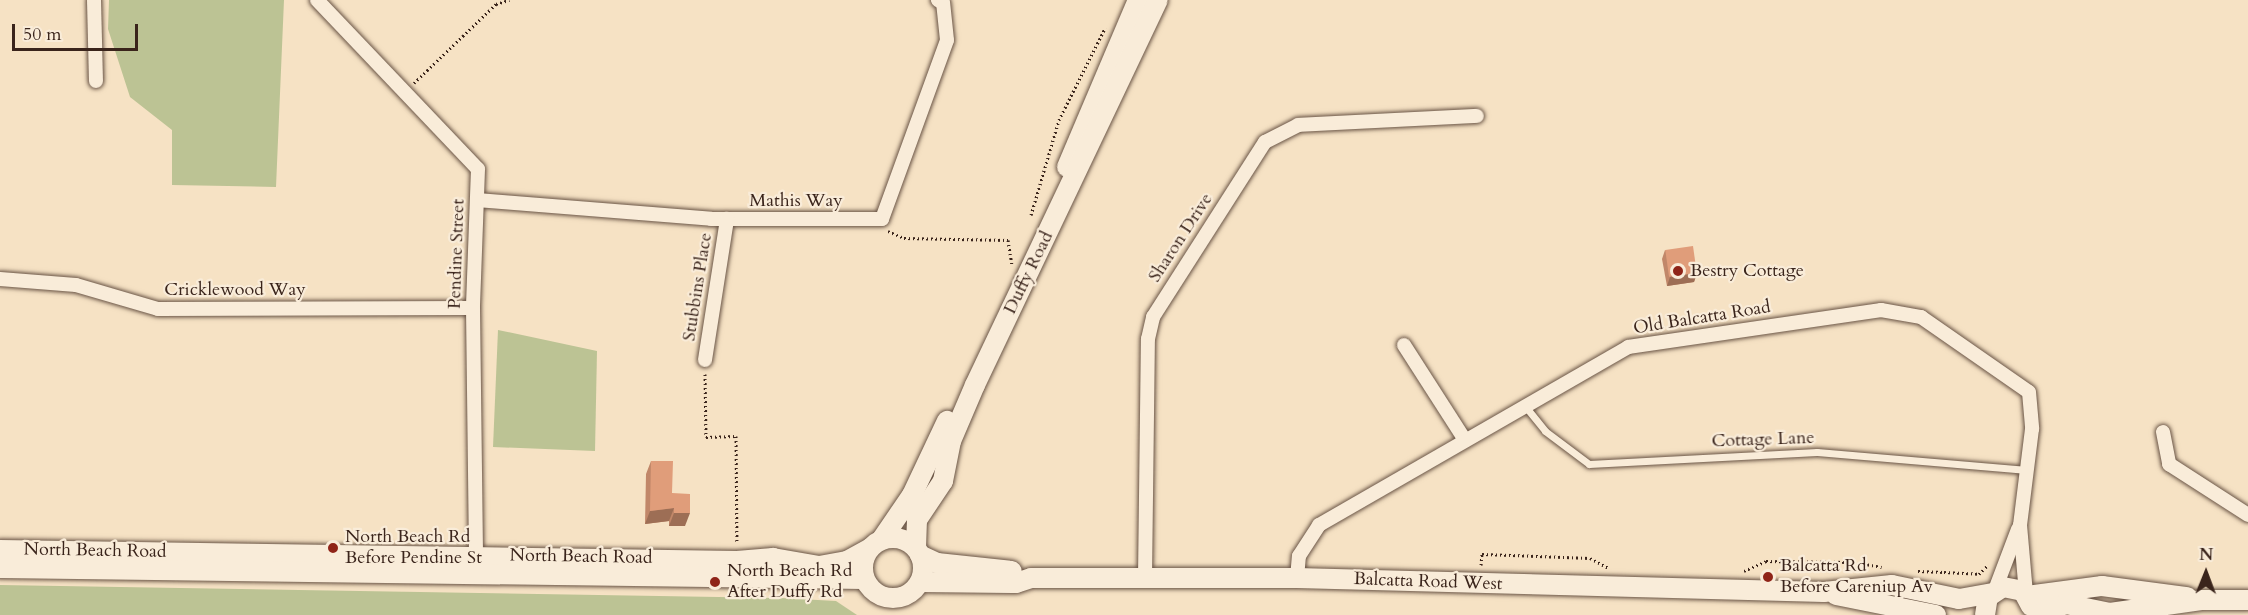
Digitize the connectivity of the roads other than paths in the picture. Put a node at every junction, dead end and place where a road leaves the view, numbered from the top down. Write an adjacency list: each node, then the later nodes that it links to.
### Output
1 (94, 0): 6 (street)
2 (317, 0): 8 (street, Pendine Street)
3 (938, 0): 9 (street, Mathis Way)
4 (1138, 0): 20 (main road, Duffy Road)
5 (1158, 0): 22 (main road, Duffy Road)
6 (96, 81)
7 (1477, 116): 26 (street, Sharon Drive)
8 (477, 200): 9 (street, Mathis Way); 11 (street, Pendine Street)
9 (727, 219): 13 (street, Stubbins Place)
10 (0, 279): 11 (street, Cricklewood Way)
11 (473, 308): 23 (street, Pendine Street)
12 (1404, 345): 16 (street)
13 (705, 360)
14 (1524, 404): 16 (street, Old Balcatta Road); 17 (lane, Cottage Lane); 17 (street, Old Balcatta Road)
15 (2163, 432): 18 (street)
16 (1464, 440): 27 (street, Old Balcatta Road)
17 (2027, 470): 19 (street)
18 (2248, 515)
19 (2020, 525): 30 (street); 31 (street)
20 (876, 544): 22 (main road); 23 (main road, North Beach Road); 28 (main road)
21 (0, 550): 23 (main road, North Beach Road)
22 (918, 551): 25 (main road, Balcatta Road West); 29 (main road)
23 (476, 564): 24 (main road, North Beach Road); 28 (main road, North Beach Road)
24 (0, 568)
25 (1031, 578): 26 (main road, Balcatta Road West); 29 (main road, Balcatta Road West)
26 (1145, 578): 27 (main road, Balcatta Road West)
27 (1297, 578): 36 (main road, Balcatta Road West)
28 (864, 579): 32 (main road)
29 (920, 582): 35 (main road)
30 (1993, 591): 31 (main road, Balcatta Road West); 36 (main road, Balcatta Road West); 38 (main road)
31 (2026, 595): 33 (main road, Balcatta Road West); 39 (main road)
32 (879, 596): 35 (main road); 37 (main road)
33 (2202, 600): 34 (main road); 40 (main road)
34 (2248, 600)
35 (902, 606)
36 (1940, 606)
37 (884, 615)
38 (1985, 615)
39 (2031, 615)
40 (2037, 615)

